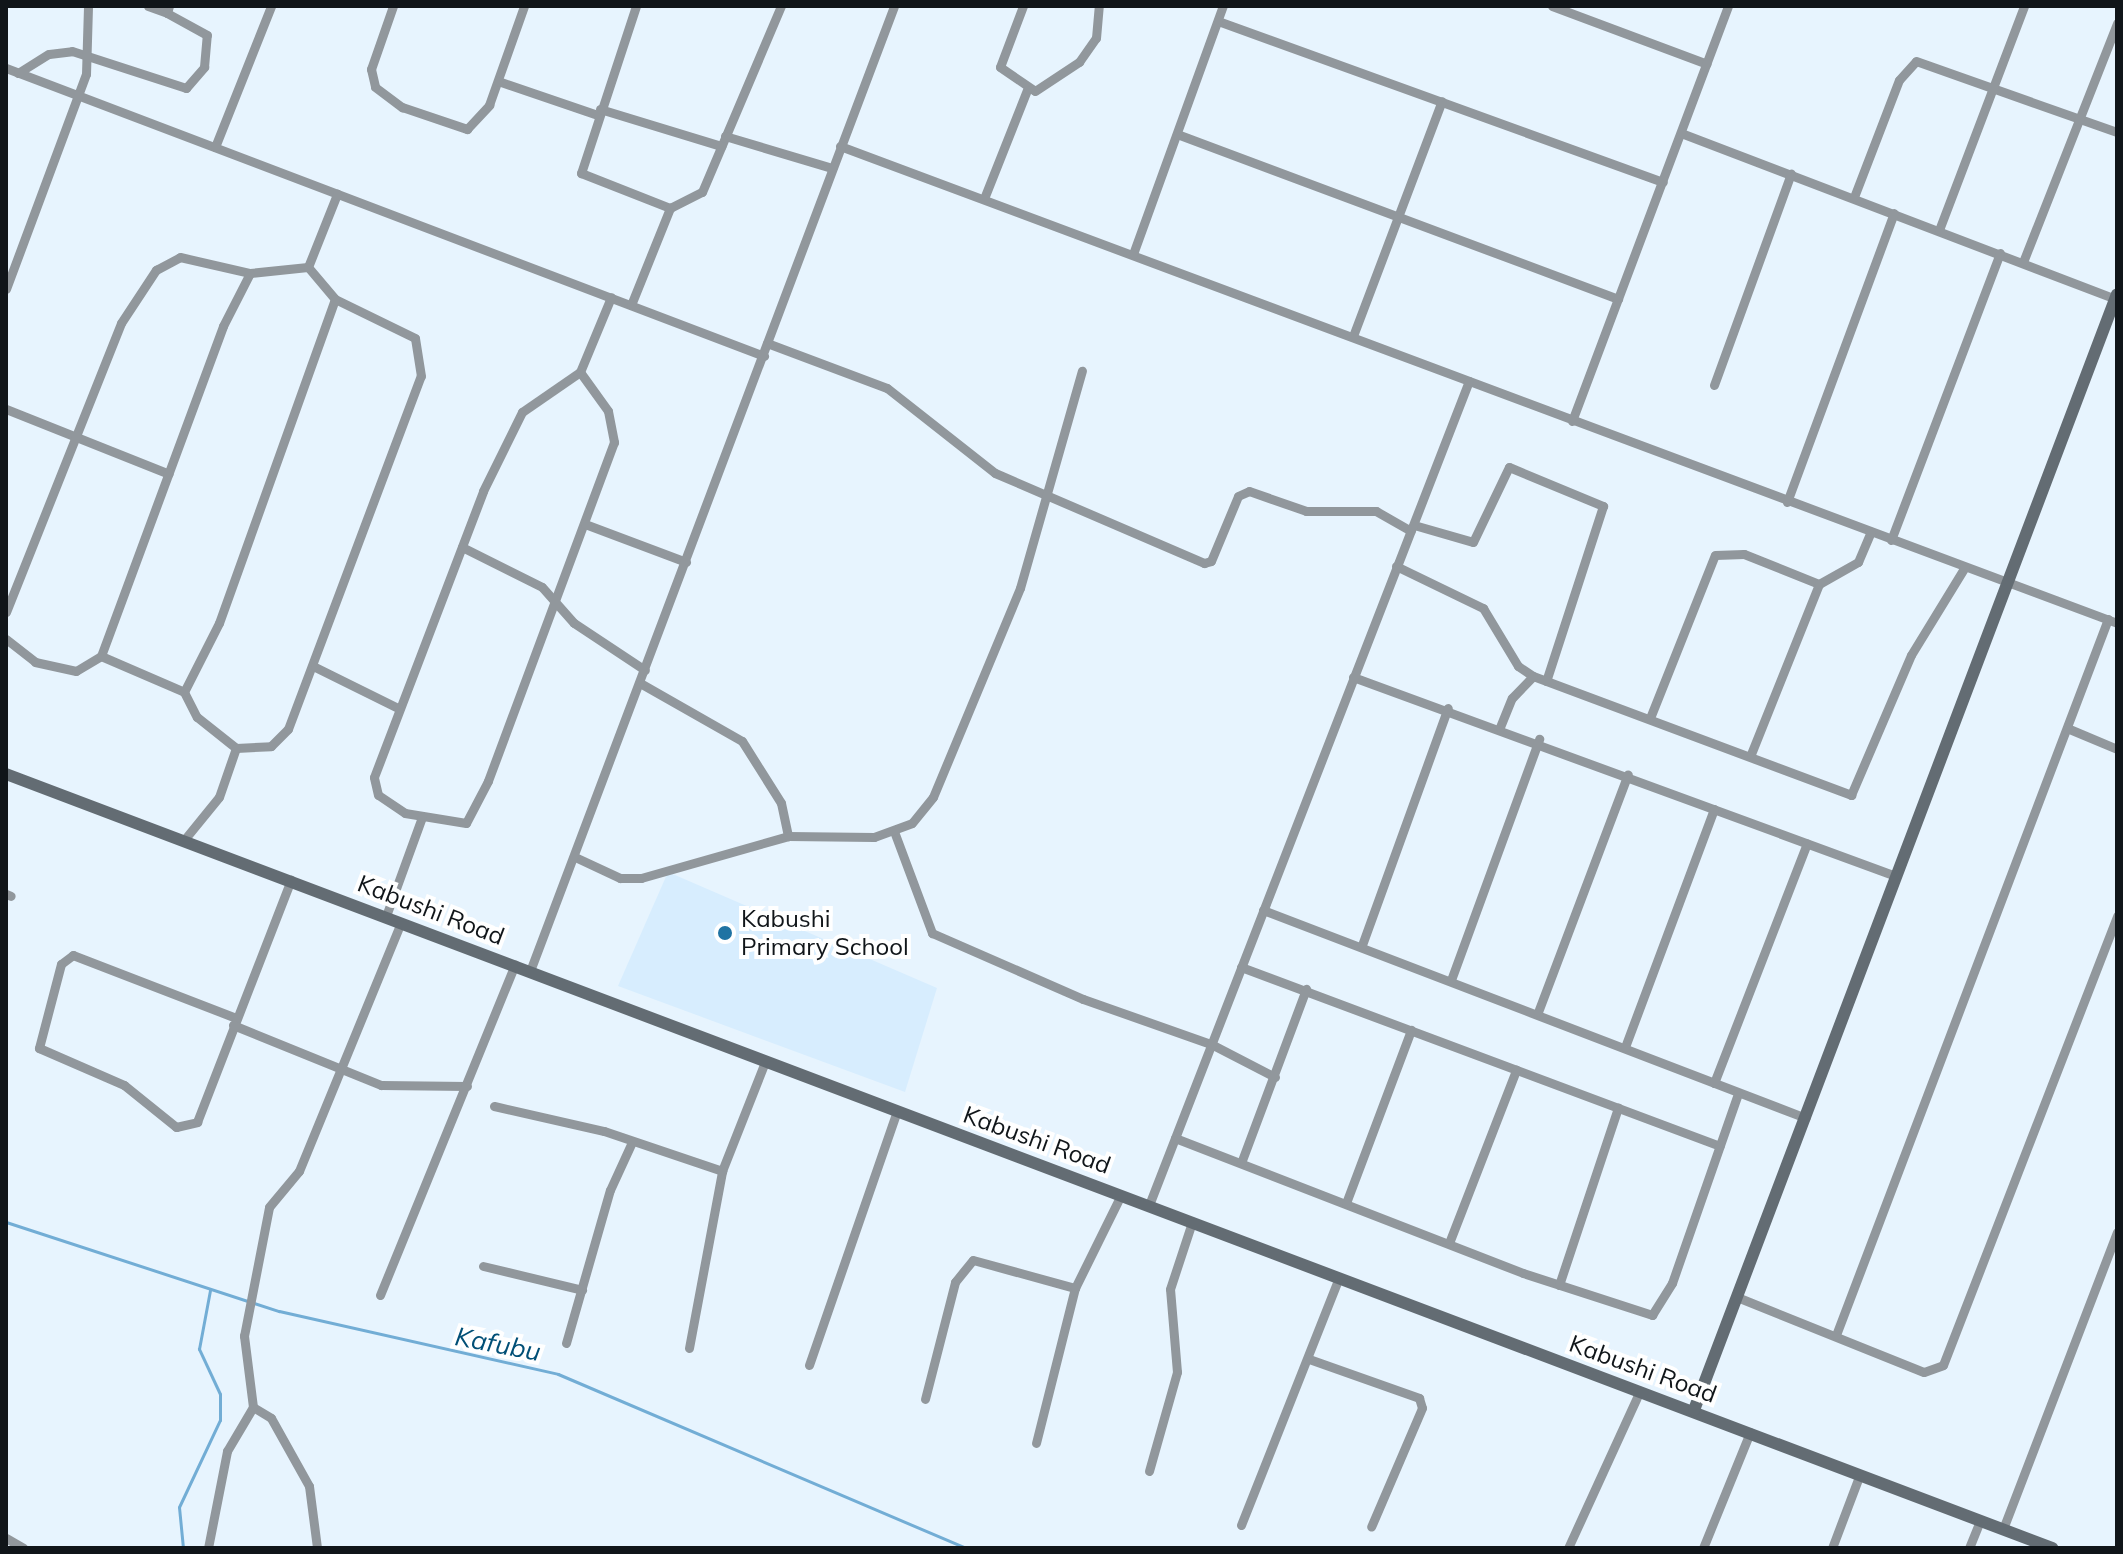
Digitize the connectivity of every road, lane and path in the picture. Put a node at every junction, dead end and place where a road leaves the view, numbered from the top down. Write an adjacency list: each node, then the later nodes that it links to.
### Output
1 (88, 6): 18 (street)
2 (148, 6): 15 (street)
3 (271, 6): 34 (street)
4 (393, 6): 22 (street)
5 (524, 6): 22 (street)
6 (636, 6): 27 (street)
7 (781, 6): 32 (street)
8 (894, 6): 33 (street)
9 (1023, 6): 24 (street)
10 (1099, 6): 24 (street)
11 (1223, 6): 16 (street)
12 (1552, 6): 19 (street)
13 (1728, 6): 19 (street)
14 (2024, 6): 23 (street)
15 (168, 9): 18 (street)
16 (1218, 21): 26 (street); 31 (street)
17 (2117, 23): 28 (street)
18 (90, 56): 21 (street); 25 (street)
19 (1707, 64): 30 (street)
20 (6, 68): 21 (street)
21 (18, 73): 25 (street)
22 (498, 81): 27 (street)
23 (1995, 86): 28 (street); 40 (street); 44 (street)
24 (1027, 90): 39 (street)
25 (79, 96): 34 (street); 50 (street)
26 (1442, 101): 37 (street); 42 (street)
27 (599, 112): 32 (street); 41 (street)
28 (2079, 118): 29 (street); 47 (street)
29 (2117, 132)
30 (1681, 133): 36 (street); 37 (street)
31 (1177, 134): 42 (street); 46 (street)
32 (723, 141): 35 (street); 41 (street)
33 (840, 146): 35 (street); 39 (street)
34 (215, 147): 38 (street)
35 (832, 168): 57 (street)
36 (1791, 174): 40 (street); 62 (street)
37 (1663, 182): 54 (street)
38 (337, 194): 48 (street); 52 (street)
39 (985, 196): 46 (street)
40 (1854, 197): 43 (street)
41 (670, 208): 55 (street)
42 (1396, 213): 54 (street); 56 (street)
43 (1894, 213): 44 (street); 68 (street)
44 (1939, 230): 45 (street)
45 (2000, 253): 47 (street); 72 (street)
46 (1133, 254): 56 (street)
47 (2023, 262): 51 (street)
48 (308, 267): 49 (street); 53 (street)
49 (250, 273): 65 (street); 66 (street)
50 (6, 289)
51 (2116, 296): 77 (main road)
52 (611, 297): 55 (street); 60 (street)
53 (335, 299): 84 (street); 90 (street)
54 (1618, 299): 64 (street)
55 (631, 305): 58 (street)
56 (1353, 336): 61 (street)
57 (767, 343): 58 (street); 67 (street)
58 (764, 356): 74 (street)
59 (1082, 371): 67 (street)
60 (580, 372): 69 (street); 73 (street)
61 (1469, 381): 64 (street); 70 (street)
62 (1714, 385)
63 (6, 409): 65 (street)
64 (1572, 421): 68 (street)
65 (73, 439): 66 (street); 80 (street)
66 (169, 474): 83 (street)
67 (1051, 500): 70 (street); 104 (street)
68 (1787, 502): 71 (street)
69 (585, 524): 74 (street); 79 (street)
70 (1412, 528): 75 (street); 88 (street)
71 (1871, 532): 72 (street); 78 (street)
72 (1891, 540): 76 (street)
73 (462, 547): 79 (street); 91 (street)
74 (686, 562): 85 (street)
75 (1396, 566): 86 (street); 87 (street)
76 (1965, 567): 77 (street); 99 (street)
77 (2006, 581): 81 (street); 109 (main road)
78 (1819, 584): 93 (street); 99 (street)
79 (556, 603): 85 (street); 103 (street)
80 (6, 612)
81 (2113, 621): 95 (street)
82 (6, 639): 83 (street)
83 (101, 656): 90 (street)
84 (315, 667): 91 (street); 97 (street)
85 (645, 670): 89 (street)
86 (1533, 676): 88 (street); 94 (street)
87 (1353, 677): 92 (street); 111 (street)
88 (1546, 681): 93 (street)
89 (640, 683): 105 (street); 108 (street)
90 (184, 692): 97 (street)
91 (398, 708): 103 (street)
92 (1448, 708): 94 (street); 115 (street)
93 (1650, 718): 99 (street)
94 (1500, 727): 96 (street)
95 (2067, 728): 98 (street); 155 (street)
96 (1539, 739): 101 (street); 119 (street)
97 (236, 748): 106 (street)
98 (2117, 749)
99 (1751, 754)
100 (6, 774): 106 (main road, Kabushi Road)
101 (1628, 774): 102 (street); 121 (street)
102 (1714, 809): 107 (street); 125 (street)
103 (422, 817): 112 (street)
104 (895, 834): 105 (street); 124 (street)
105 (788, 836): 108 (street)
106 (184, 840): 110 (main road, Kabushi Road)
107 (1807, 843): 109 (street); 130 (street)
108 (575, 857): 118 (street)
109 (1896, 876): 136 (main road)
110 (291, 880): 112 (main road, Kabushi Road); 122 (street)
111 (1263, 910): 115 (street); 117 (street)
112 (386, 916): 114 (main road, Kabushi Road)
113 (2117, 916): 155 (street)
114 (401, 922): 116 (main road, Kabushi Road); 128 (street)
115 (1362, 945): 119 (street)
116 (515, 965): 118 (main road, Kabushi Road); 131 (street)
117 (1241, 967): 120 (street); 124 (street)
118 (530, 971): 126 (main road, Kabushi Road)
119 (1451, 980): 121 (street)
120 (1306, 989): 123 (street); 129 (street)
121 (1538, 1012): 125 (street)
122 (235, 1022): 122 (street); 128 (street)
123 (1411, 1030): 127 (street); 143 (street)
124 (1211, 1044): 129 (street); 137 (street)
125 (1625, 1047): 130 (street)
126 (765, 1062): 135 (main road, Kabushi Road); 141 (street)
127 (1516, 1070): 134 (street); 147 (street)
128 (341, 1072): 131 (street); 162 (street)
129 (1275, 1077): 140 (street)
130 (1714, 1083): 132 (street)
131 (467, 1086): 153 (street)
132 (1738, 1093): 136 (street); 139 (street)
133 (494, 1106): 138 (street)
134 (1618, 1108): 139 (street); 150 (street)
135 (897, 1111): 142 (main road, Kabushi Road); 159 (street)
136 (1806, 1118): 154 (main road)
137 (1175, 1138): 140 (street); 144 (street)
138 (632, 1142): 141 (street); 152 (street)
139 (1720, 1146): 150 (street)
140 (1241, 1163): 143 (street)
141 (722, 1171): 157 (street)
142 (1121, 1195): 144 (main road, Kabushi Road); 151 (street)
143 (1346, 1203): 147 (street)
144 (1149, 1205): 145 (main road, Kabushi Road)
145 (1192, 1222): 149 (main road, Kabushi Road); 166 (street)
146 (2117, 1232): 171 (street)
147 (1449, 1243): 150 (street)
148 (483, 1266): 152 (street)
149 (1339, 1278): 158 (street); 160 (main road, Kabushi Road)
150 (1559, 1285)
151 (1075, 1288): 161 (street); 165 (street)
152 (582, 1290): 156 (street)
153 (380, 1295)
154 (1737, 1297): 155 (street); 163 (main road)
155 (1836, 1335)
156 (566, 1343)
157 (689, 1348)
158 (1309, 1359): 169 (street); 170 (street)
159 (809, 1365)
160 (1640, 1391): 163 (main road, Kabushi Road); 176 (street)
161 (925, 1399)
162 (253, 1407): 174 (street); 175 (street)
163 (1694, 1410): 164 (main road, Kabushi Road)
164 (1750, 1432): 167 (main road, Kabushi Road); 177 (street)
165 (1036, 1443)
166 (1149, 1471)
167 (1860, 1474): 168 (main road, Kabushi Road); 178 (street)
168 (1980, 1521): 171 (main road, Kabushi Road); 179 (street)
169 (1241, 1525)
170 (1371, 1527)
171 (2003, 1529): 180 (main road, Kabushi Road)
172 (6, 1538): 173 (street)
173 (23, 1548)
174 (208, 1548)
175 (317, 1548)
176 (1568, 1548)
177 (1703, 1548)
178 (1832, 1548)
179 (1969, 1548)
180 (2052, 1548)

